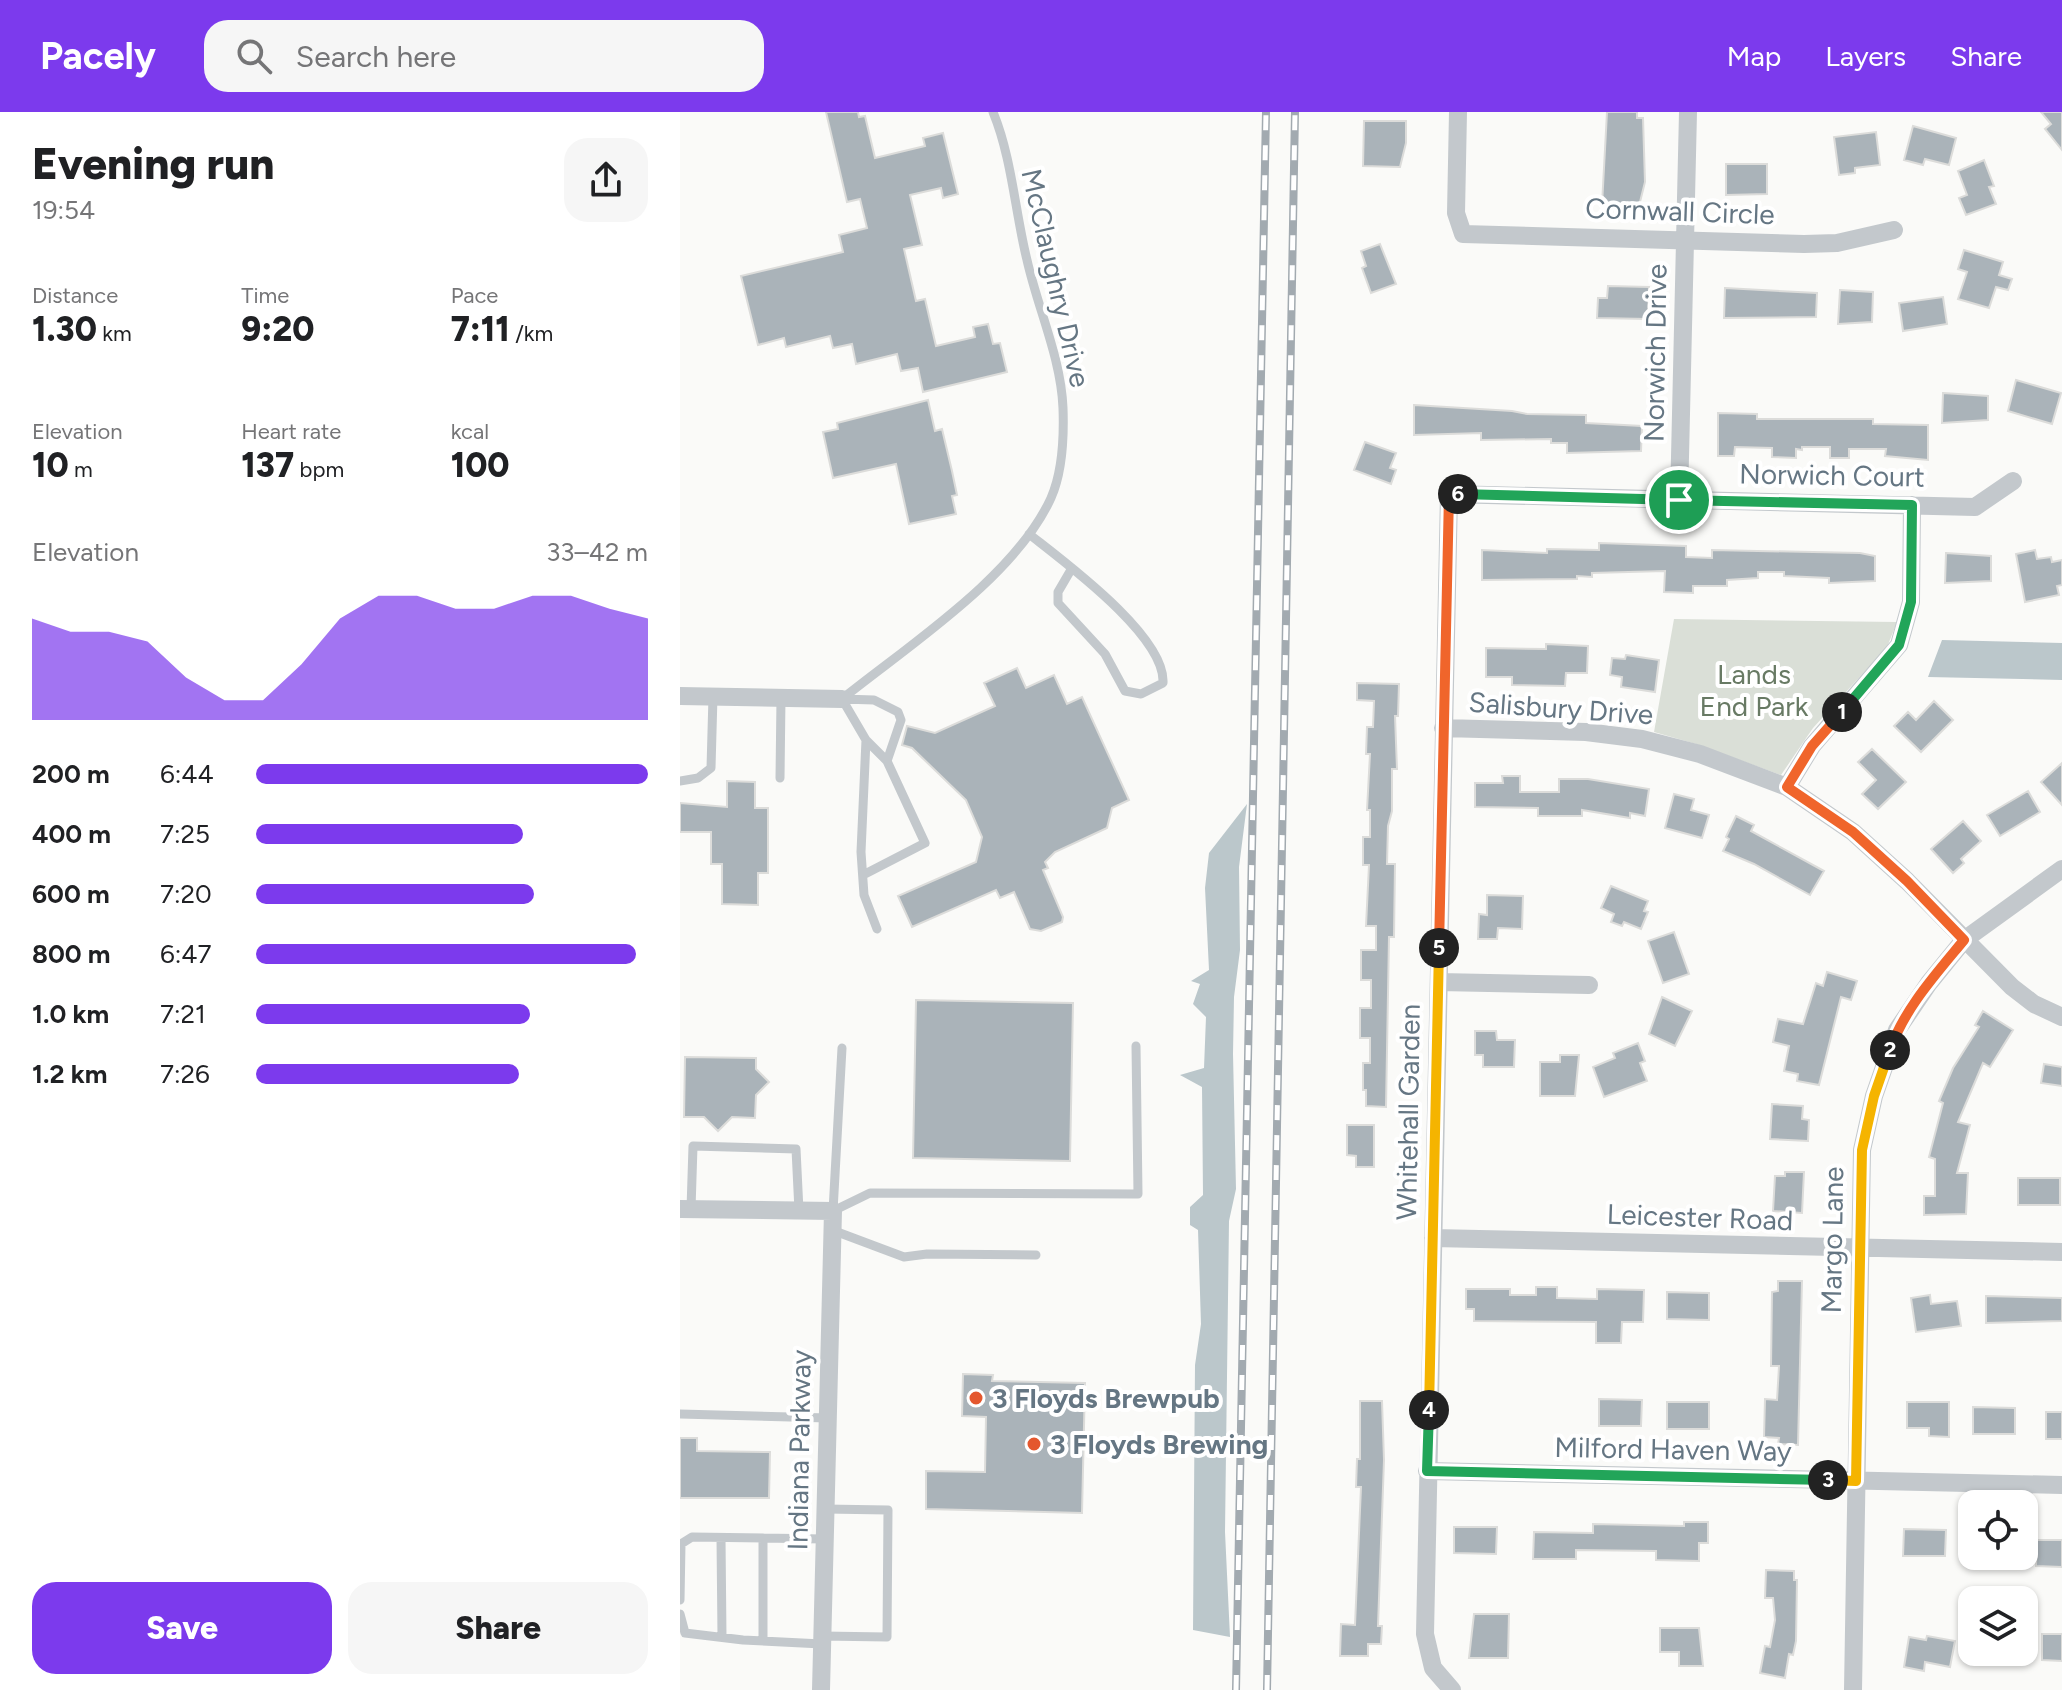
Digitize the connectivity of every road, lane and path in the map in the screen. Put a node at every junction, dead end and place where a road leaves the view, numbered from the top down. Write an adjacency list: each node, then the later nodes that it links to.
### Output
1 (993, 112): 10 (lane, McClaughry Drive)
2 (1458, 112): 5 (street, Cornwall Circle)
3 (1688, 112): 5 (street, Norwich Drive)
4 (1894, 230): 5 (street, Cornwall Circle)
5 (1685, 238): 8 (street, Norwich Drive)
6 (2013, 481): 9 (street, Norwich Court)
7 (1449, 494): 8 (street, Norwich Court); 16 (street, Whitehall Garden)
8 (1679, 500): 9 (street, Norwich Court)
9 (1912, 505): 21 (street)
10 (1029, 534): 11 (lane); 15 (lane, McClaughry Drive)
11 (1072, 568): 11 (lane)
12 (680, 696): 13 (street)
13 (713, 696): 14 (street); 20 (lane)
14 (781, 698): 15 (street); 19 (lane)
15 (842, 699): 17 (lane); 18 (lane)
16 (1443, 728): 21 (street, Salisbury Drive); 26 (street, Whitehall Garden)
17 (866, 740): 18 (lane); 23 (lane)
18 (887, 761): 23 (lane)
19 (780, 778)
20 (680, 781)
21 (1787, 787): 25 (street, Salisbury Drive)
22 (2062, 869): 25 (street, Margo Lane)
23 (863, 875): 24 (lane)
24 (877, 929)
25 (1964, 940): 28 (street, Salisbury Drive); 35 (street, Margo Lane)
26 (1439, 982): 27 (street); 34 (street, Whitehall Garden)
27 (1589, 985)
28 (2062, 1017)
29 (1136, 1046): 33 (lane)
30 (842, 1048): 33 (lane)
31 (686, 1209): 32 (street); 32 (lane)
32 (799, 1211): 33 (street)
33 (832, 1220): 37 (lane); 39 (street, Indiana Parkway)
34 (1433, 1238): 35 (street, Leicester Road); 40 (street, Whitehall Garden)
35 (1860, 1249): 36 (street, Leicester Road); 41 (street, Margo Lane)
36 (2062, 1252)
37 (1036, 1255)
38 (680, 1414): 39 (lane)
39 (828, 1418): 43 (street, Indiana Parkway)
40 (1427, 1471): 41 (street, Milford Haven Way); 52 (street, Whitehall Garden)
41 (1856, 1481): 42 (street, Milford Haven Way); 54 (street, Margo Lane)
42 (2062, 1485)
43 (825, 1509): 46 (street, Indiana Parkway); 50 (lane)
44 (721, 1538): 45 (lane); 47 (lane); 49 (lane)
45 (763, 1538): 46 (lane); 51 (lane)
46 (825, 1539): 50 (street, Indiana Parkway)
47 (680, 1600)
48 (680, 1614): 49 (lane)
49 (722, 1637): 51 (lane)
50 (822, 1640): 51 (lane); 53 (street, Indiana Parkway)
51 (763, 1641)
52 (1446, 1685)
53 (821, 1690)
54 (1853, 1690)

